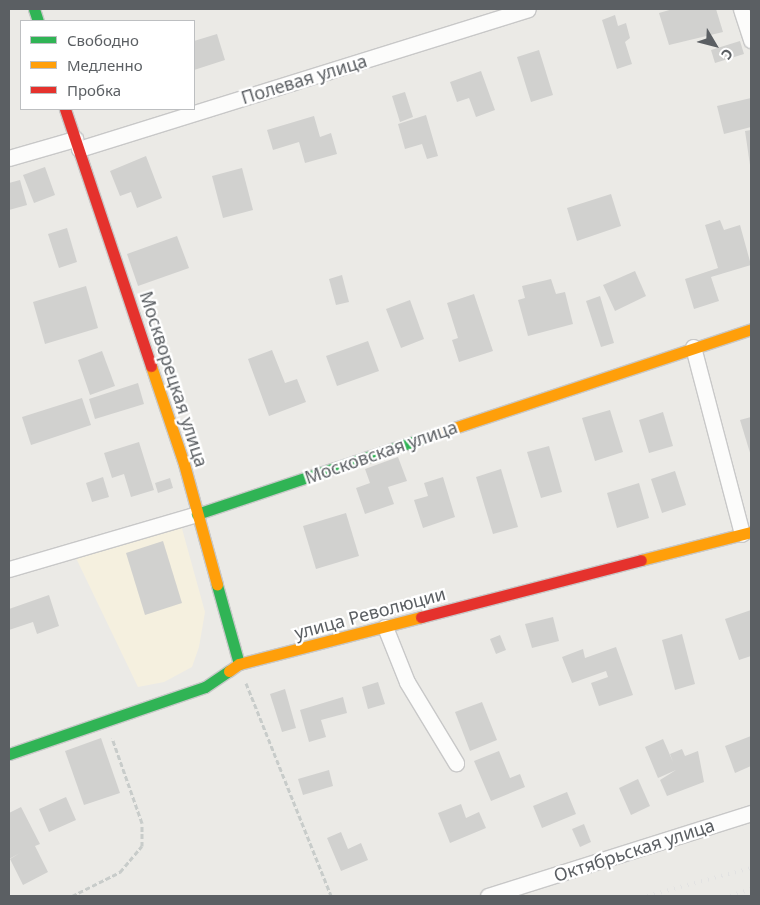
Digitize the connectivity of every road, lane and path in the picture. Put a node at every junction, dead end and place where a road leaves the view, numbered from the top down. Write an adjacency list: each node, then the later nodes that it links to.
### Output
1 (528, 9): 4 (street, Полевая улица)
2 (741, 9): 3 (street)
3 (751, 40)
4 (195, 109)
5 (65, 110): 7 (street, Москворецкая улица)
6 (191, 110): 7 (street, Полевая улица)
7 (77, 144): 8 (street, Полевая улица); 11 (street, Москворецкая улица)
8 (9, 158)
9 (751, 329): 10 (street, Московская улица)
10 (693, 347): 11 (street, Московская улица); 12 (street)
11 (198, 514): 13 (street, Московская улица); 15 (street, Москворецкая улица)
12 (747, 533): 14 (street, улица Революции)
13 (9, 569)
14 (385, 627): 15 (street, улица Революции); 18 (street)
15 (239, 664): 16 (street, улица Революции); 21 (path)
16 (107, 724): 17 (street, улица Революции); 20 (path)
17 (9, 754)
18 (456, 762)
19 (751, 812): 22 (street, Октябрьская улица)
20 (72, 896)
21 (331, 896)
22 (488, 896)

